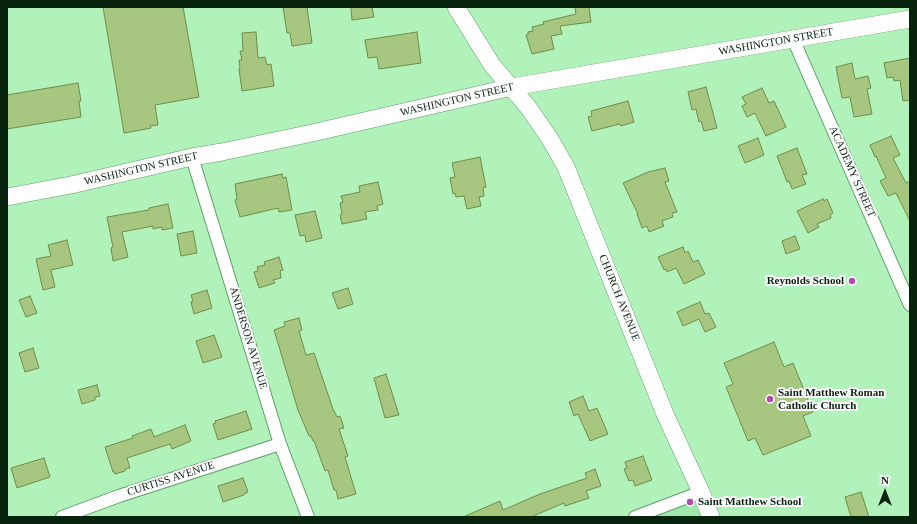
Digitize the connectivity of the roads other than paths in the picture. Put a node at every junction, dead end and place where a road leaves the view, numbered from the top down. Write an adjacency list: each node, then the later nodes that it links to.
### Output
1 (456, 7): 4 (main road, CHURCH AVENUE)
2 (910, 18): 3 (main road, WASHINGTON STREET)
3 (793, 39): 4 (main road, WASHINGTON STREET); 7 (street, ACADEMY STREET)
4 (512, 87): 5 (main road, WASHINGTON STREET); 9 (main road, CHURCH AVENUE)
5 (192, 157): 6 (main road, WASHINGTON STREET); 8 (street, ANDERSON AVENUE)
6 (7, 197)
7 (910, 305)
8 (280, 444): 10 (street, CURTISS AVENUE); 11 (street, ANDERSON AVENUE)
9 (701, 492): 12 (street); 13 (main road, CHURCH AVENUE)
10 (68, 516)
11 (308, 517)
12 (635, 517)
13 (711, 517)

